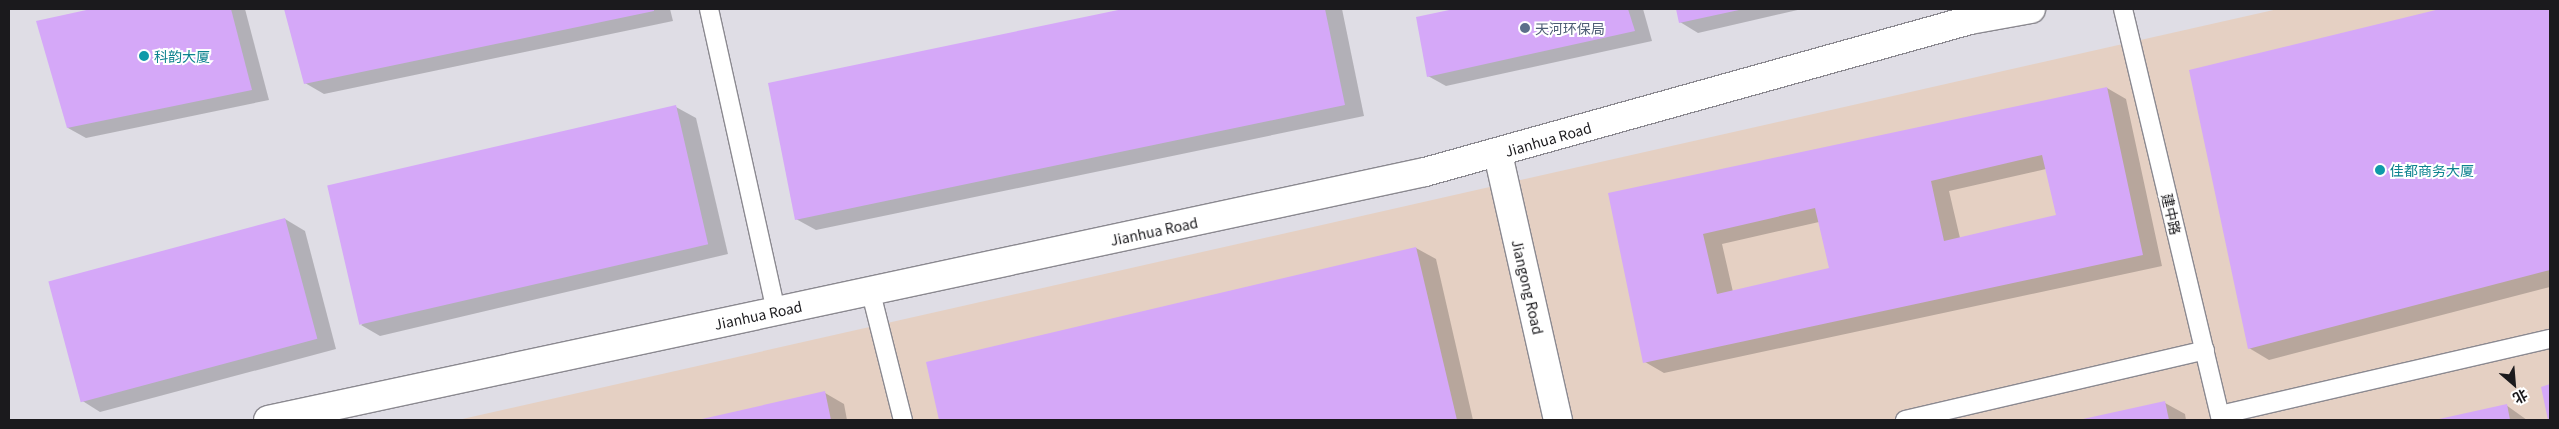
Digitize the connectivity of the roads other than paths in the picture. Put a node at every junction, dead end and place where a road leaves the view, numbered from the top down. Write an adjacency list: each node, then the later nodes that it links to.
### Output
1 (709, 9): 7 (lane)
2 (2031, 9): 4 (street, Jianhua Road)
3 (2123, 9): 9 (lane, 建中路)
4 (1968, 14): 5 (street, Jianhua Road)
5 (1498, 154): 6 (street, Jianhua Road); 13 (street, Jiangong Road)
6 (871, 293): 7 (street, Jianhua Road); 12 (lane)
7 (776, 310): 11 (street, Jianhua Road)
8 (2550, 339): 10 (lane)
9 (2205, 350): 10 (lane, 建中路); 14 (lane)
10 (2220, 418)
11 (268, 420)
12 (903, 420)
13 (1558, 420)
14 (1905, 420)

